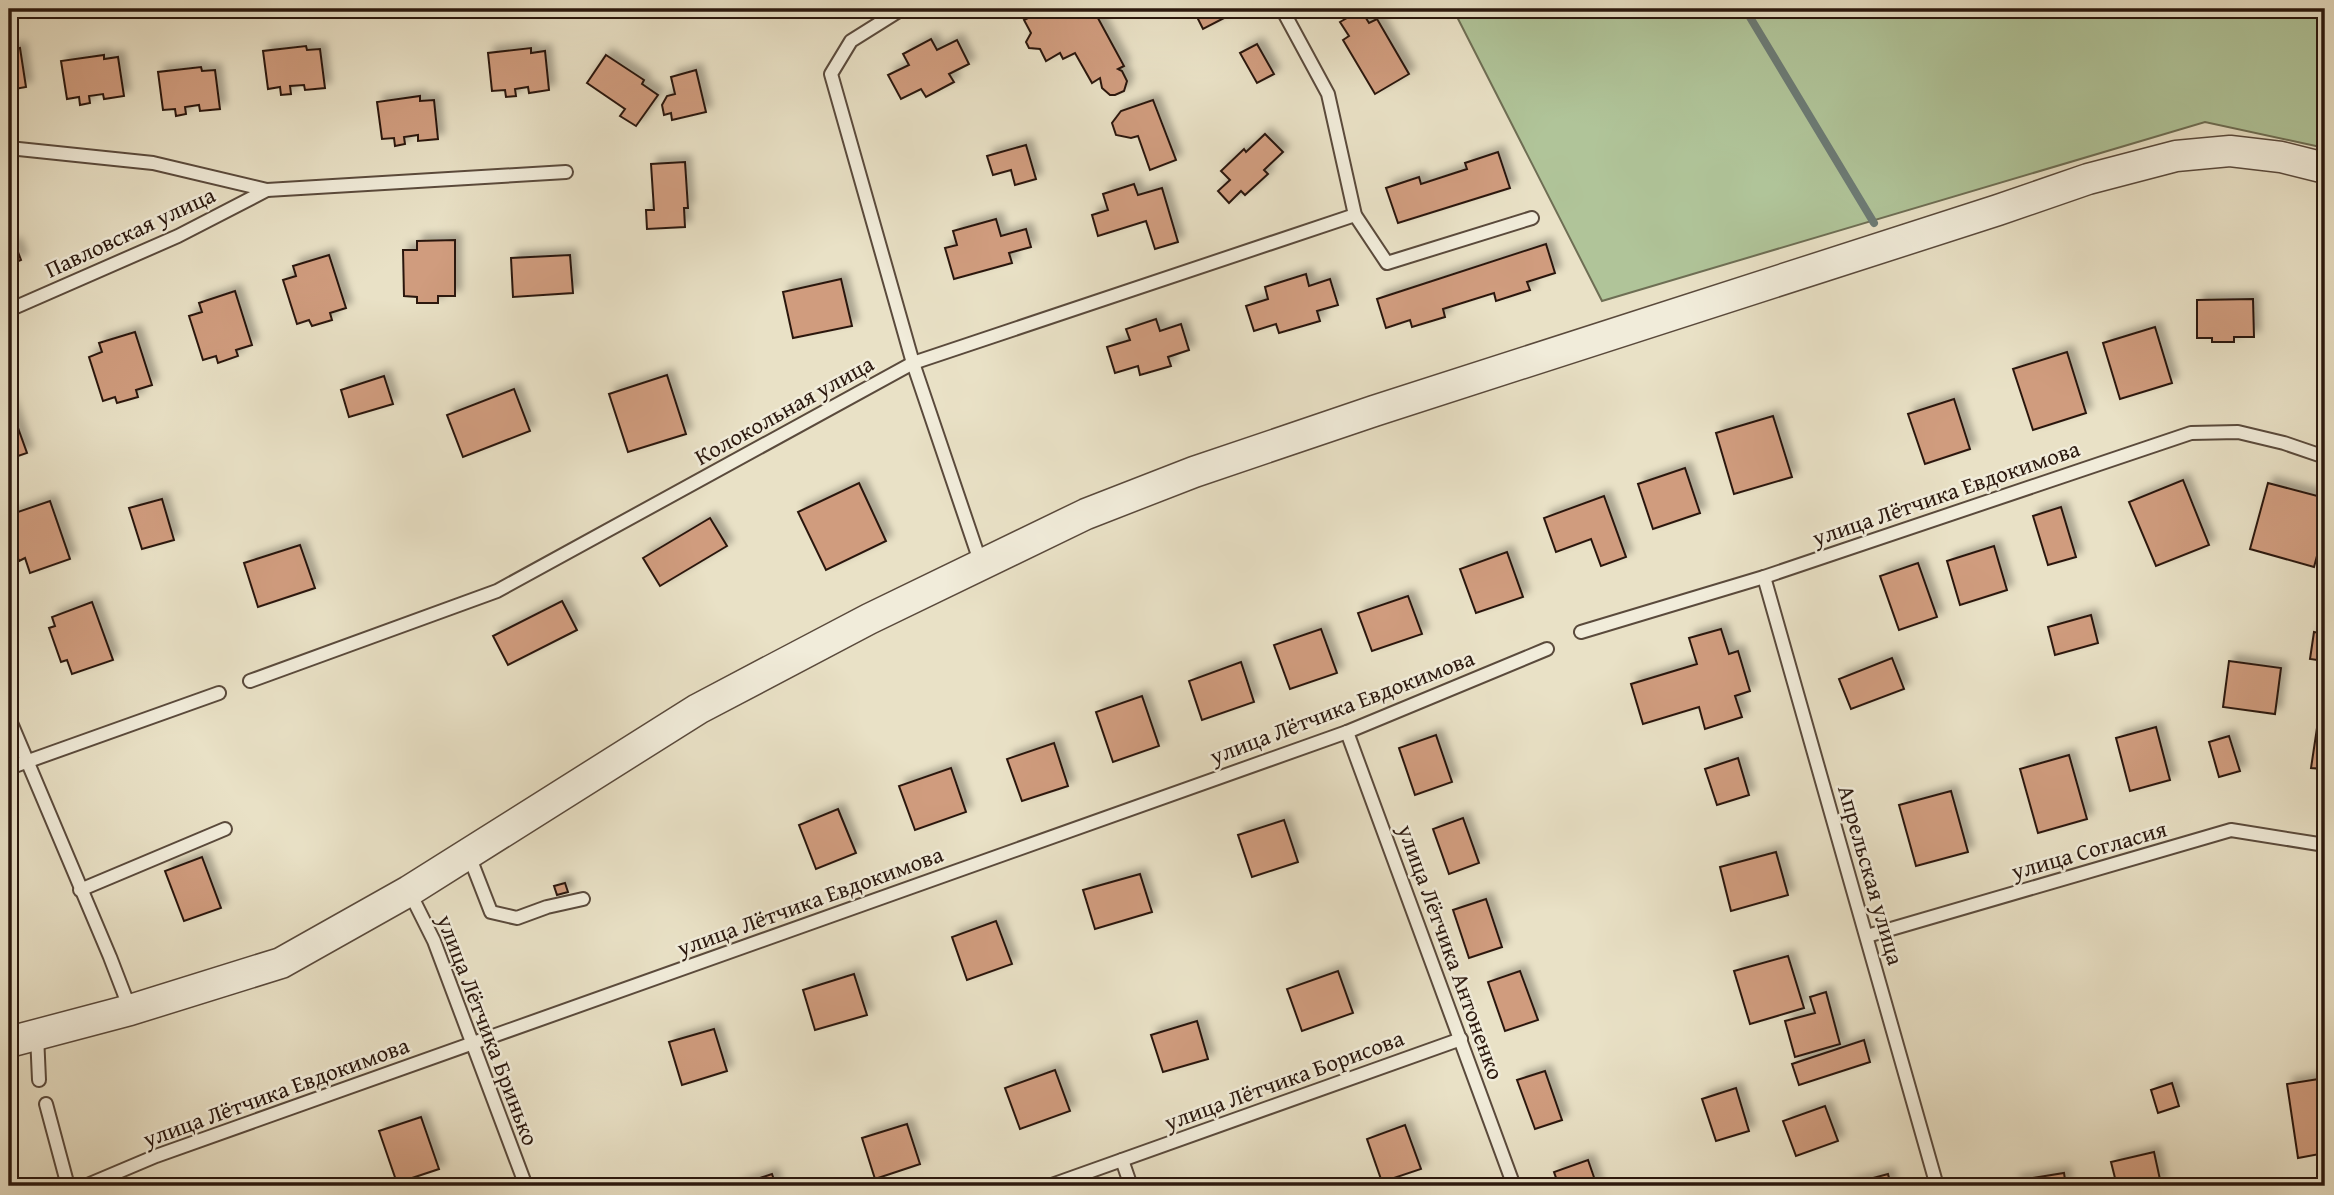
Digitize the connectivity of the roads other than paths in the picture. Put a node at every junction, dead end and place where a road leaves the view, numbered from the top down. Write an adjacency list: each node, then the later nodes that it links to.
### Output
1 (902, 9): 10 (lane)
2 (1282, 9): 7 (lane)
3 (9, 148): 6 (lane)
4 (2325, 168): 12 (street)
5 (566, 172): 6 (lane)
6 (267, 190): 9 (lane, Павловская улица)
7 (1355, 215): 8 (lane); 10 (lane, Колокольная улица)
8 (1532, 218)
9 (9, 310)
10 (912, 363): 12 (lane); 16 (lane, Колокольная улица)
11 (2325, 457): 13 (lane, улица Лётчика Евдокимова)
12 (981, 564): 24 (street)
13 (1764, 576): 14 (lane, улица Лётчика Евдокимова); 28 (lane, Апрельская улица)
14 (1581, 632)
15 (1547, 649): 19 (lane, улица Лётчика Евдокимова)
16 (250, 681)
17 (219, 693): 20 (lane)
18 (9, 718): 20 (lane)
19 (1347, 732): 31 (lane, улица Лётчика Антоненко); 33 (lane, улица Лётчика Евдокимова)
20 (27, 763): 21 (lane); 25 (lane)
21 (9, 768)
22 (225, 829): 25 (lane)
23 (2325, 845): 28 (lane, улица Согласия)
24 (468, 853): 26 (street); 27 (lane)
25 (80, 890): 29 (lane)
26 (409, 891): 29 (street); 33 (lane, улица Лётчика Бринько)
27 (583, 899)
28 (1867, 936): 43 (lane, Апрельская улица)
29 (130, 1010): 30 (street)
30 (37, 1035): 32 (street); 34 (lane)
31 (1461, 1039): 36 (lane, улица Лётчика Борисова); 42 (lane, улица Лётчика Антоненко)
32 (9, 1042)
33 (474, 1043): 38 (lane, улица Лётчика Евдокимова); 39 (lane, улица Лётчика Бринько)
34 (39, 1080)
35 (46, 1104): 37 (lane)
36 (1122, 1160): 40 (lane, улица Лётчика Борисова); 41 (lane)
37 (68, 1186)
38 (85, 1186)
39 (526, 1186)
40 (1049, 1186)
41 (1131, 1186)
42 (1514, 1186)
43 (1937, 1186)

